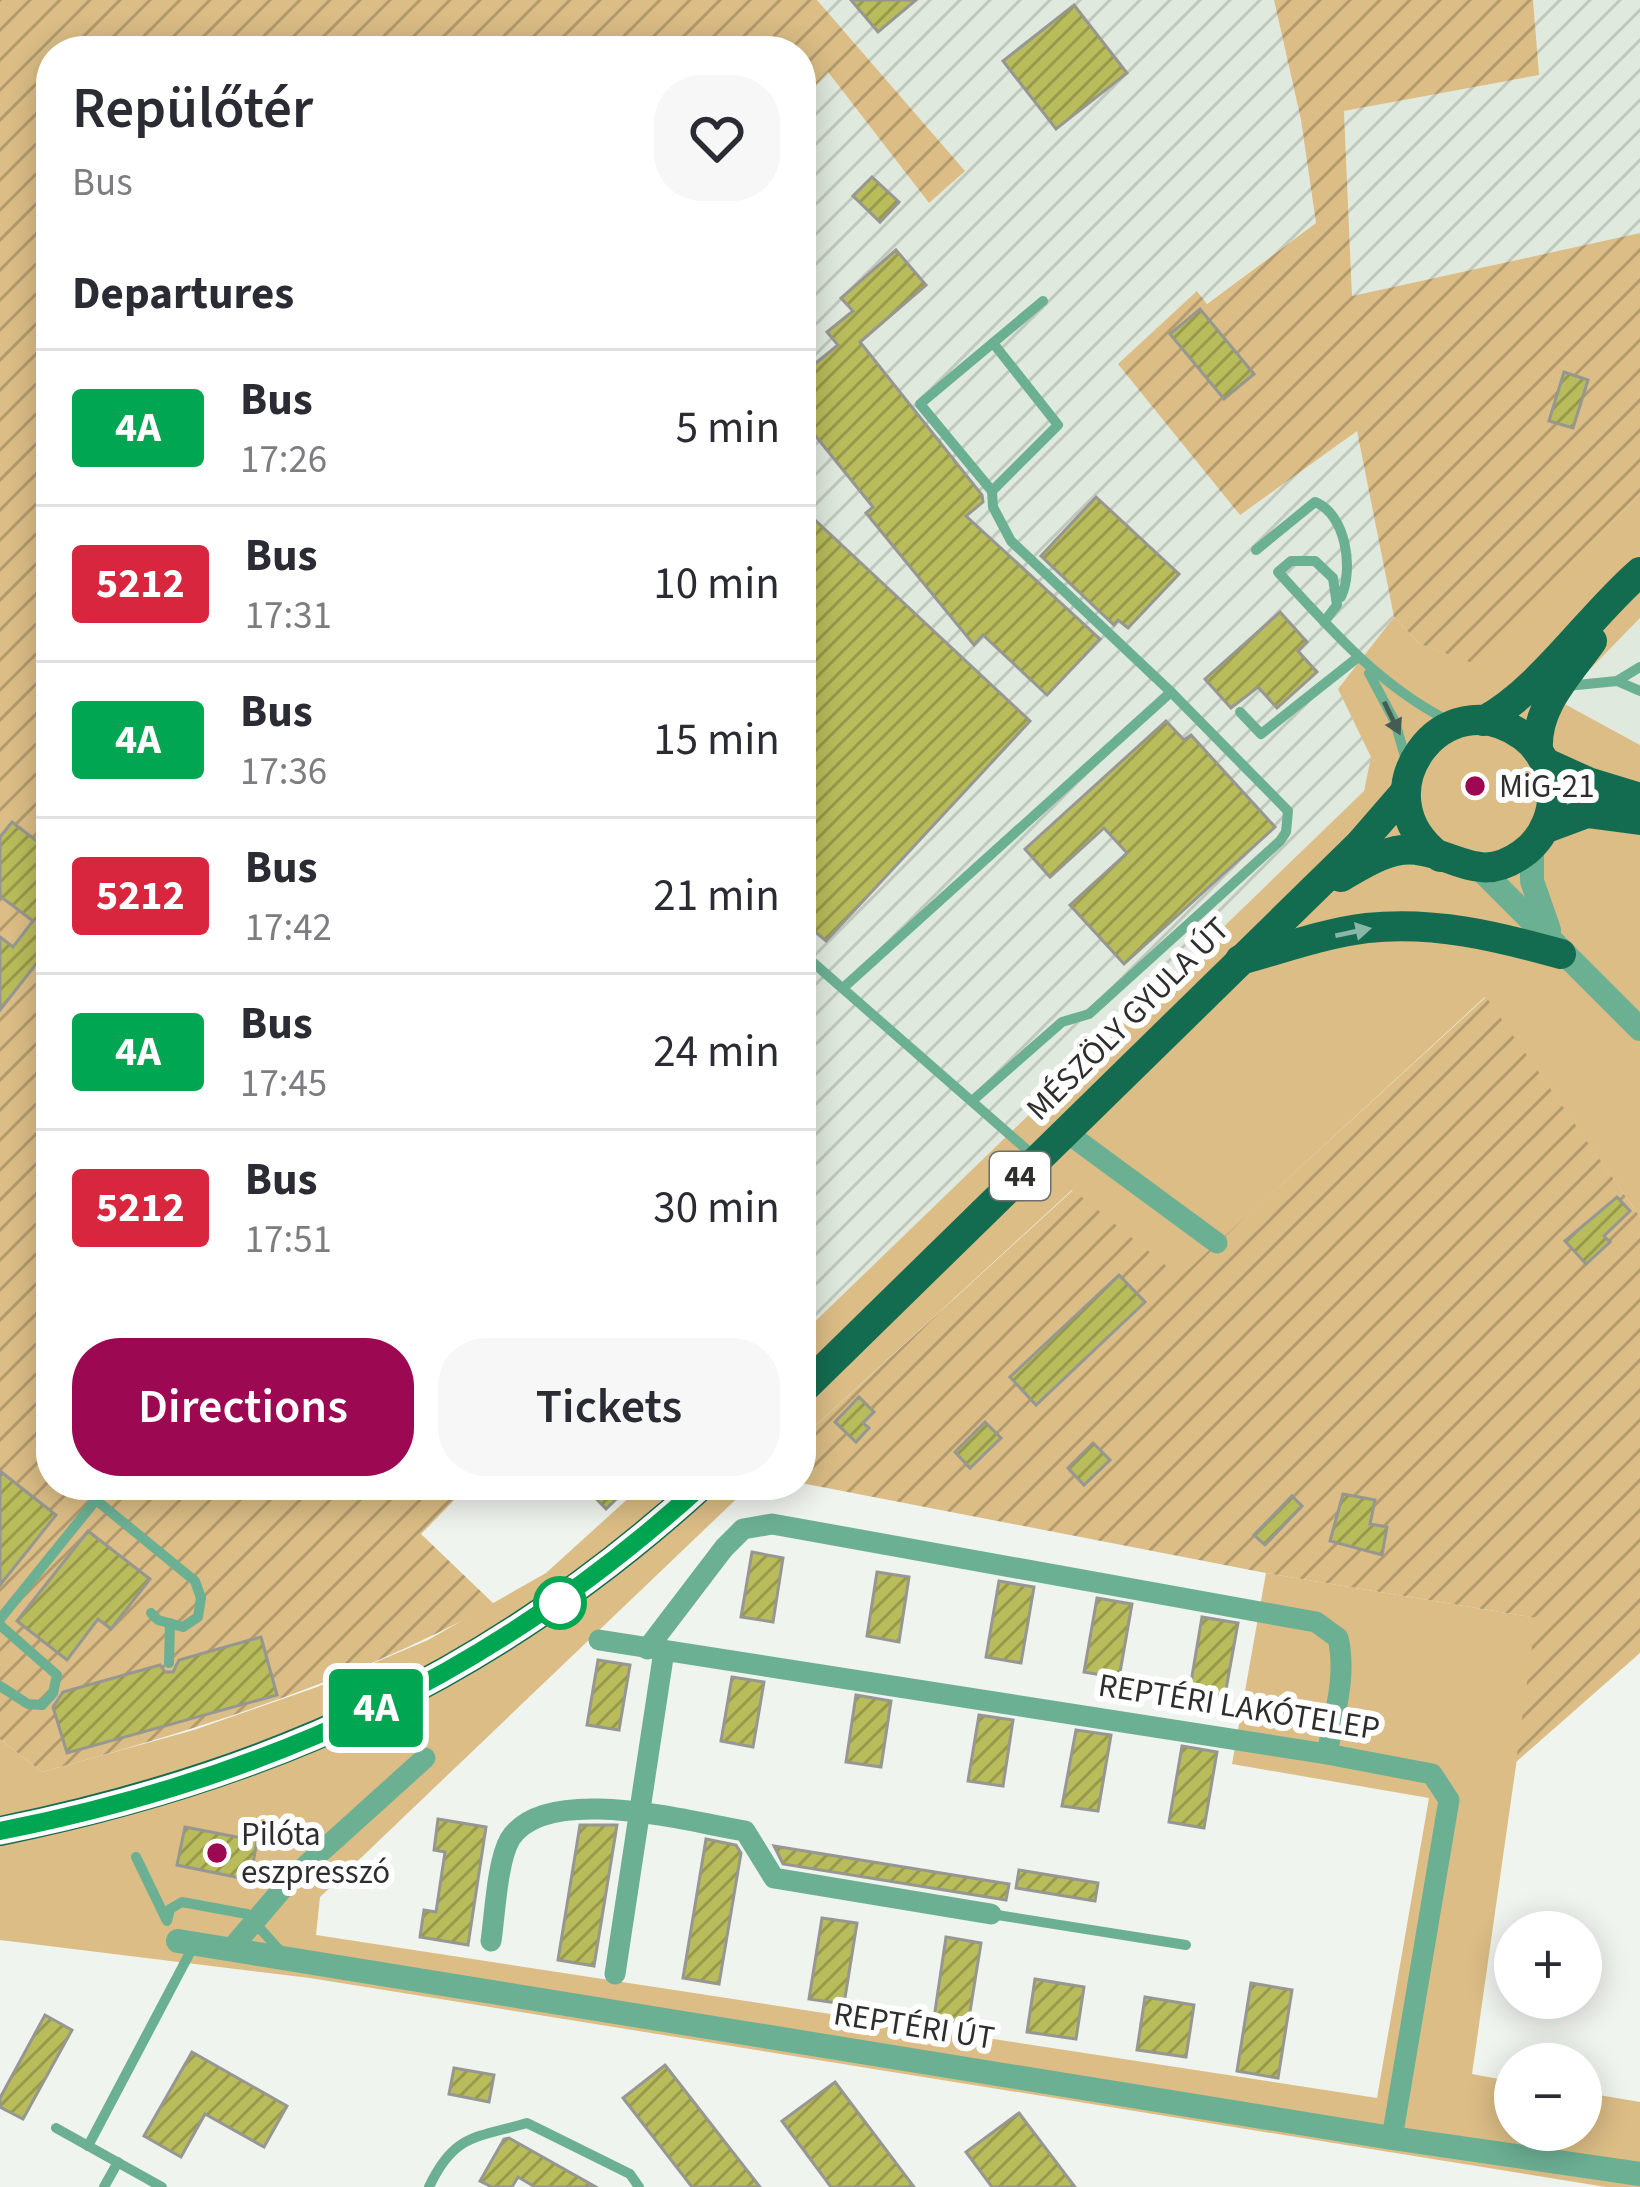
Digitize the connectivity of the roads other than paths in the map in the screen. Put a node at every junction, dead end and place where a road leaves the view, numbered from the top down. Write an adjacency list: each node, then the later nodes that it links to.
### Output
1 (1042, 301): 2 (lane)
2 (993, 343): 3 (lane); 3 (lane)
3 (992, 491): 12 (lane)
4 (1256, 550): 6 (lane)
5 (1640, 574): 11 (main road, MÉSZÖLY GYULA ÚT / 44); 15 (main road, MÉSZÖLY GYULA ÚT / 44)
6 (1337, 605): 7 (lane); 7 (lane)
7 (1324, 622): 8 (lane)
8 (1361, 662): 14 (lane); 15 (lane); 17 (lane, one-way to 17)
9 (1640, 667): 10 (lane)
10 (1617, 681): 11 (lane); 13 (lane)
11 (1558, 688): 16 (main road, MÉSZÖLY GYULA ÚT / 44)
12 (1171, 692): 27 (lane); 29 (lane)
13 (1640, 692)
14 (1240, 712)
15 (1469, 723): 16 (main road); 17 (main road, MÉSZÖLY GYULA ÚT / 44)
16 (1542, 757): 18 (main road); 20 (main road, MÉSZÖLY GYULA ÚT / 44)
17 (1406, 784): 21 (main road); 23 (main road, MÉSZÖLY GYULA ÚT / 44)
18 (1640, 798)
19 (1640, 820): 20 (main road)
20 (1538, 837): 22 (main road); 24 (street)
21 (1440, 857): 22 (main road, MÉSZÖLY GYULA ÚT / 44); 23 (main road, MÉSZÖLY GYULA ÚT / 44)
22 (1479, 868): 24 (street)
23 (1300, 901): 25 (main road, MÉSZÖLY GYULA ÚT / 44)
24 (1561, 954): 25 (main road, one-way to 24); 28 (street)
25 (1240, 960): 30 (main road, MÉSZÖLY GYULA ÚT / 44)
26 (816, 965): 27 (lane)
27 (843, 988): 29 (lane)
28 (1640, 1029)
29 (972, 1101): 31 (lane)
30 (1066, 1132): 31 (main road, MÉSZÖLY GYULA ÚT / 44); 32 (street)
31 (1037, 1159): 33 (main road, MÉSZÖLY GYULA ÚT / 44)
32 (1217, 1243)
33 (816, 1376)
34 (96, 1500): 37 (lane); 38 (lane)
35 (685, 1500): 46 (main road)
36 (151, 1613): 38 (lane)
37 (0, 1622): 42 (lane)
38 (170, 1623): 41 (lane)
39 (599, 1640): 40 (street, REPTÉRI LAKÓTELEP)
40 (656, 1650): 43 (street, REPTÉRI LAKÓTELEP); 43 (street); 45 (street)
41 (169, 1663)
42 (0, 1686)
43 (1327, 1754): 57 (street, REPTÉRI LAKÓTELEP)
44 (425, 1758): 49 (street)
45 (639, 1814): 48 (street); 51 (street); 55 (street)
46 (2, 1830)
47 (136, 1857): 50 (lane)
48 (991, 1914): 52 (lane)
49 (254, 1921): 50 (lane); 53 (street); 54 (lane)
50 (180, 1935): 53 (street, REPTÉRI ÚT); 58 (lane)
51 (491, 1941)
52 (1186, 1945)
53 (230, 1950): 54 (street, REPTÉRI ÚT)
54 (288, 1959): 57 (street, REPTÉRI ÚT)
55 (615, 1974)
56 (56, 2128): 58 (lane)
57 (1392, 2138): 60 (street, REPTÉRI ÚT)
58 (88, 2146): 59 (lane)
59 (118, 2162): 61 (lane); 62 (lane)
60 (1640, 2174)
61 (104, 2187)
62 (162, 2187)
63 (429, 2187): 64 (lane)
64 (640, 2187)

